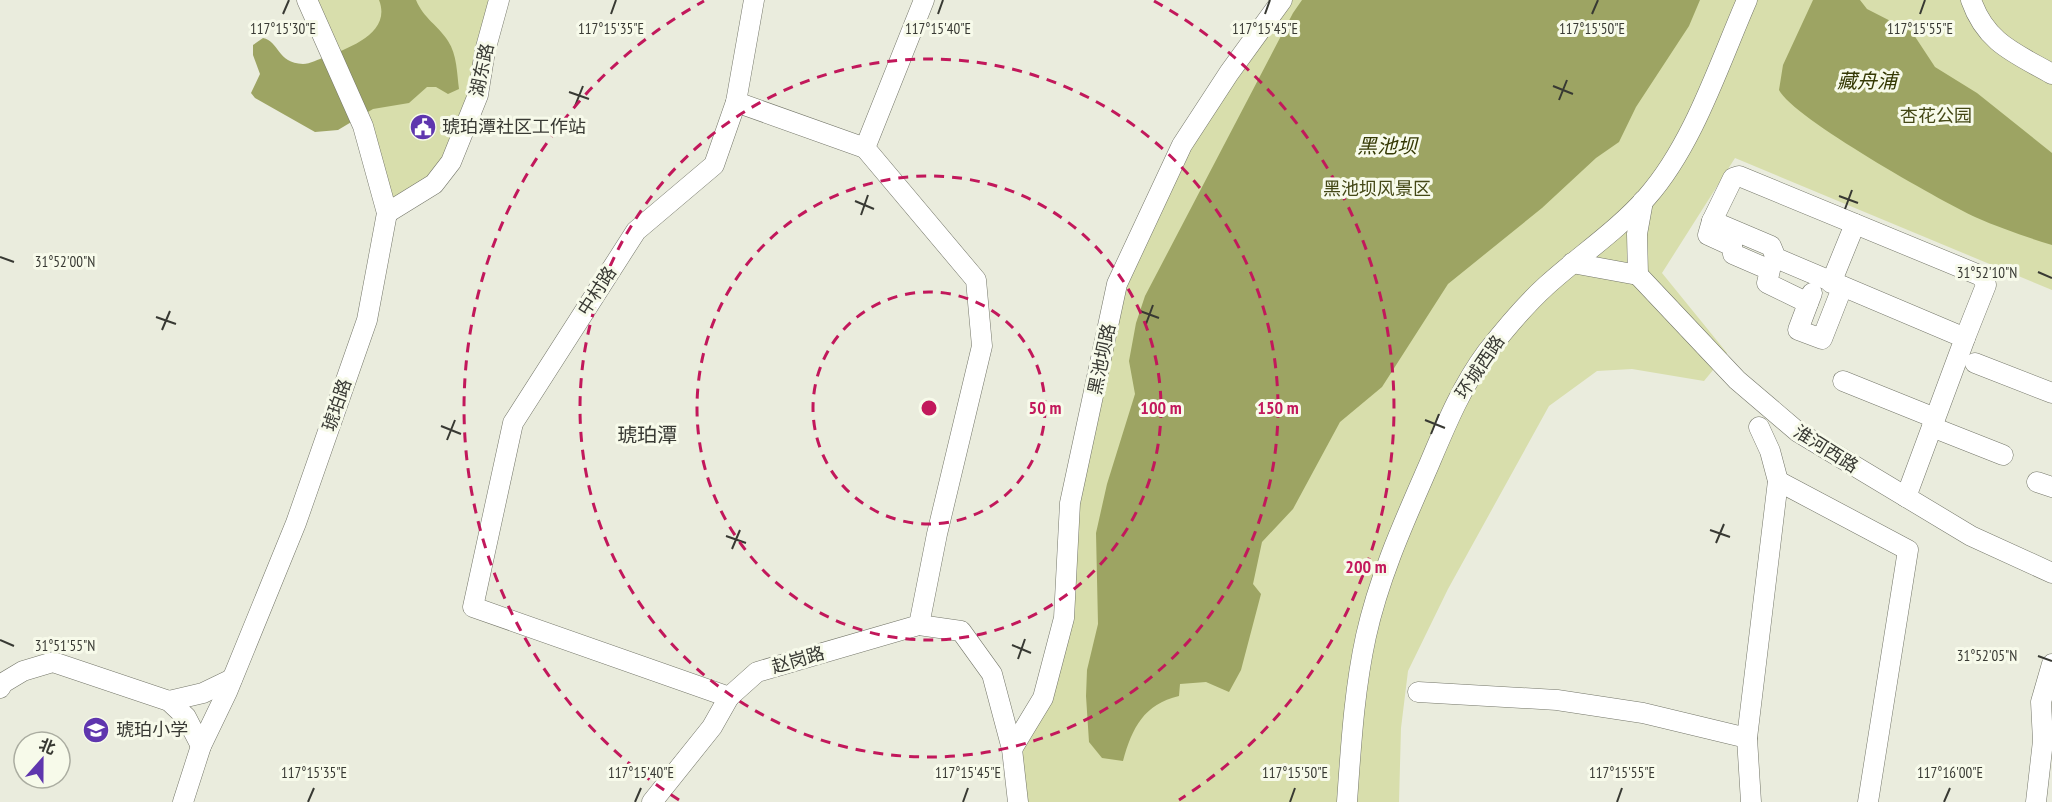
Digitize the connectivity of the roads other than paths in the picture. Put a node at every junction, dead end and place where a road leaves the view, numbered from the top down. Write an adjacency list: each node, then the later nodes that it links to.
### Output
1 (307, 0): 12 (street, 琥珀路)
2 (499, 0): 12 (street, 湖东路)
3 (754, 0): 9 (street, 中村路)
4 (924, 0): 10 (street)
5 (1282, 0): 38 (street, 黑池坝路)
6 (1748, 0): 11 (street, 环城西路)
7 (1971, 0): 8 (street)
8 (2052, 74)
9 (736, 102): 10 (street); 34 (street, 中村路)
10 (865, 148): 29 (street)
11 (1643, 201): 14 (street, 环城西路); 16 (street)
12 (387, 213): 31 (street, 琥珀路)
13 (1855, 224): 15 (street); 17 (street); 19 (street)
14 (1572, 263): 16 (street); 42 (street, 环城西路)
15 (1773, 264): 17 (street); 18 (street)
16 (1638, 275): 27 (street, 淮河西路)
17 (1831, 283): 18 (street); 18 (street); 19 (street)
18 (1808, 303)
19 (1965, 338): 23 (street)
20 (1975, 363): 22 (street)
21 (1843, 381): 23 (street)
22 (2052, 393)
23 (1934, 423): 25 (street); 27 (street)
24 (1759, 427): 26 (street)
25 (2003, 454)
26 (1778, 481): 36 (street); 44 (street)
27 (1906, 497): 28 (street, 淮河西路)
28 (2052, 573)
29 (919, 625): 34 (street, 赵岗路); 38 (street, 赵岗路)
30 (2052, 663): 45 (street)
31 (232, 679): 35 (street); 37 (street, 琥珀路)
32 (0, 688): 35 (street)
33 (1418, 692): 36 (street)
34 (729, 697): 40 (street, 赵岗路)
35 (169, 701): 37 (street)
36 (1747, 738): 43 (street)
37 (201, 746): 39 (street, 琥珀路)
38 (1012, 749): 41 (street, 赵岗路)
39 (183, 802)
40 (652, 802)
41 (1018, 802)
42 (1347, 802)
43 (1751, 802)
44 (1868, 802)
45 (2036, 802)

